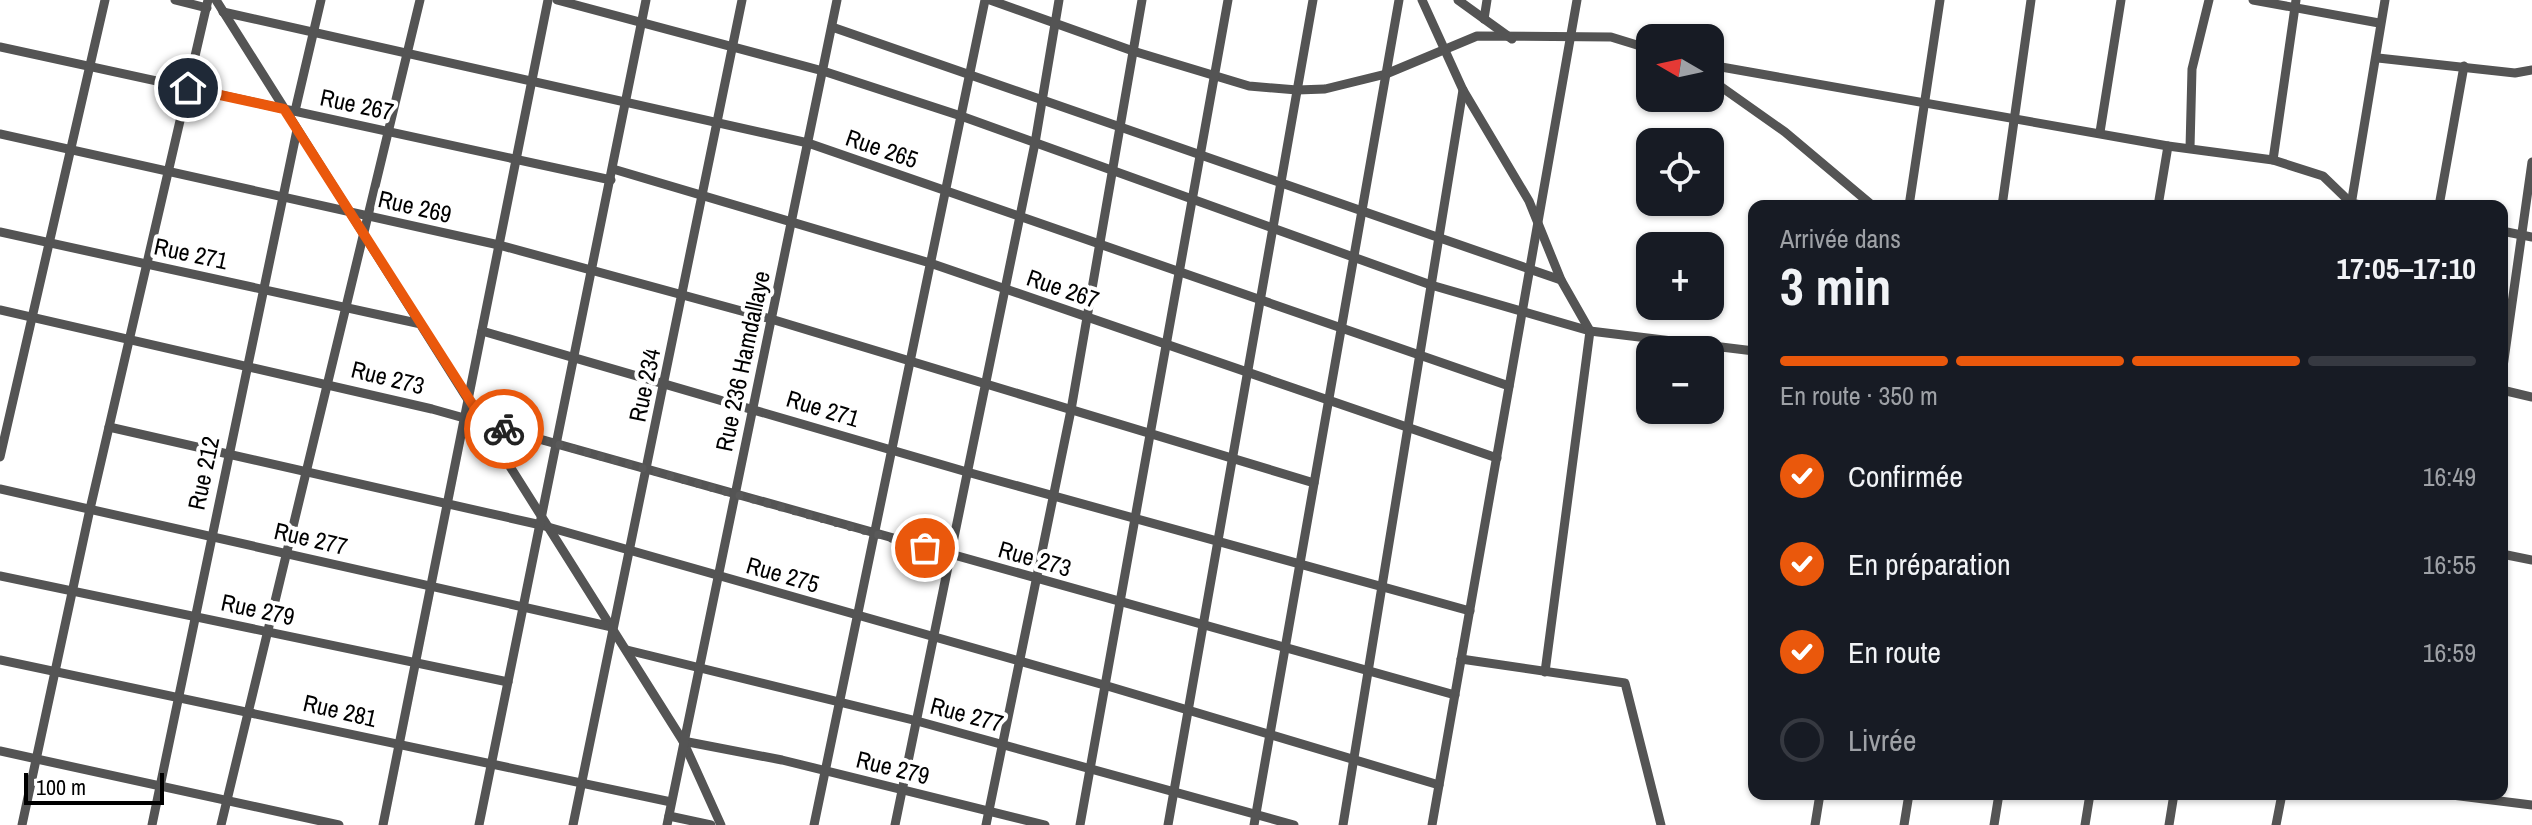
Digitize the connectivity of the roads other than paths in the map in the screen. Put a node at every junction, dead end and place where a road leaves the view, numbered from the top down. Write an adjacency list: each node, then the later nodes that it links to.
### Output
1 (105, 0): 46 (street)
2 (175, 0): 27 (street)
3 (216, 0): 29 (street)
4 (321, 0): 35 (street)
5 (420, 0): 43 (street)
6 (548, 0): 53 (street)
7 (557, 0): 31 (street)
8 (646, 0): 31 (street)
9 (742, 0): 39 (street, Rue 234)
10 (837, 0): 34 (street, Rue 236 Hamdallaye)
11 (987, 0): 32 (street); 51 (street)
12 (1059, 0): 32 (street)
13 (1142, 0): 42 (street)
14 (1228, 0): 52 (street)
15 (1313, 0): 56 (street)
16 (1399, 0): 50 (street)
17 (1422, 0): 41 (street)
18 (1458, 0): 30 (street)
19 (1487, 0): 30 (street)
20 (1577, 0): 36 (street)
21 (1940, 0): 60 (street)
22 (2031, 0): 63 (street)
23 (2121, 0): 68 (street)
24 (2209, 0): 73 (street)
25 (2253, 0): 28 (street)
26 (2385, 0): 33 (street)
27 (207, 4): 54 (street)
28 (2296, 4): 33 (street); 77 (street)
29 (223, 12): 35 (street, Rue 265); 61 (street)
30 (1484, 19): 37 (street)
31 (642, 22): 39 (street); 59 (street)
32 (1055, 23): 42 (street); 58 (street)
33 (2379, 23): 44 (street)
34 (832, 27): 49 (street, Rue 236 Hamdallaye); 51 (street)
35 (314, 32): 43 (street, Rue 265); 61 (street)
36 (1571, 38): 37 (street); 38 (street); 100 (street)
37 (1512, 39): 41 (street)
38 (1636, 45)
39 (733, 46): 49 (street); 64 (street, Rue 234)
40 (0, 47): 46 (street, Rue 267)
41 (1443, 50): 50 (street); 57 (street)
42 (1133, 51): 52 (street); 65 (street)
43 (408, 53): 53 (street, Rue 265); 67 (street)
44 (2378, 58): 45 (street); 93 (street)
45 (2464, 66): 48 (street); 94 (street)
46 (90, 67): 54 (street, Rue 267); 74 (street)
47 (1724, 67): 60 (street)
48 (2532, 70)
49 (823, 71): 62 (street); 70 (street, Rue 236 Hamdallaye)
50 (1386, 74): 56 (street); 96 (street)
51 (969, 75): 58 (street); 62 (street)
52 (1215, 75): 56 (street); 75 (street)
53 (532, 80): 59 (street, Rue 265); 76 (street)
54 (188, 88): 61 (street, Rue 267); 81 (street)
55 (1724, 89): 88 (street)
56 (1297, 90): 83 (street)
57 (1463, 90): 100 (street); 107 (street)
58 (1042, 100): 65 (street); 71 (street)
59 (626, 101): 64 (street, Rue 265); 79 (street)
60 (1924, 101): 63 (street); 89 (street)
61 (290, 110): 66 (street); 67 (street, Rue 267)
62 (961, 116): 71 (street); 84 (street)
63 (2017, 118): 68 (street); 90 (street)
64 (719, 122): 70 (street, Rue 265); 85 (street, Rue 234)
65 (1119, 128): 75 (street); 80 (street)
66 (297, 130): 86 (street, Rue 212); 95 (street)
67 (388, 131): 76 (street, Rue 267); 97 (street)
68 (2100, 132): 72 (street)
69 (0, 134): 74 (street, Rue 269)
70 (808, 143): 84 (street, Rue 265); 99 (street, Rue 236 Hamdallaye)
71 (1035, 143): 80 (street); 98 (street)
72 (2168, 146): 73 (street); 91 (street)
73 (2190, 148): 77 (street)
74 (71, 150): 81 (street, Rue 269); 108 (street)
75 (1200, 156): 83 (street); 87 (street)
76 (516, 159): 82 (street, Rue 267); 109 (street)
77 (2273, 160): 92 (street)
78 (2532, 162): 105 (street)
79 (613, 169): 82 (street); 85 (street, Rue 267)
80 (1113, 170): 87 (street); 110 (street)
81 (169, 172): 86 (street, Rue 269); 113 (street)
82 (611, 180): 114 (street)
83 (1280, 184): 96 (street); 101 (street)
84 (945, 191): 98 (street, Rue 265); 112 (street)
85 (704, 195): 99 (street, Rue 267); 121 (street, Rue 234)
86 (283, 197): 95 (street, Rue 269); 119 (street, Rue 212)
87 (1192, 199): 101 (street); 116 (street)
88 (1866, 200)
89 (1910, 200)
90 (2003, 200)
91 (2159, 200)
92 (2347, 200)
93 (2352, 200)
94 (2440, 200)
95 (349, 212): 97 (street, Rue 269); 104 (street)
96 (1361, 213): 107 (street); 111 (street)
97 (367, 215): 104 (street); 109 (street, Rue 269)
98 (1020, 217): 110 (street, Rue 265); 120 (street)
99 (792, 220): 112 (street, Rue 267); 128 (street, Rue 236 Hamdallaye)
100 (1538, 223): 115 (street); 117 (street)
101 (1272, 228): 111 (street); 122 (street)
102 (0, 232): 108 (street, Rue 271)
103 (2508, 232): 105 (street)
104 (364, 234): 123 (street); 129 (street)
105 (2521, 234): 106 (street); 131 (street)
106 (2532, 237)
107 (1439, 239): 115 (street); 118 (street)
108 (49, 243): 113 (street, Rue 271); 126 (street)
109 (499, 245): 114 (street, Rue 269); 132 (street)
110 (1100, 245): 116 (street, Rue 265); 127 (street)
111 (1353, 257): 118 (street); 130 (street)
112 (930, 263): 120 (street, Rue 267); 139 (street)
113 (147, 264): 119 (street, Rue 271); 134 (street)
114 (592, 270): 121 (street, Rue 269); 138 (street)
115 (1530, 270): 117 (street); 125 (street)
116 (1179, 272): 122 (street, Rue 265); 135 (street)
117 (1561, 280): 133 (street)
118 (1431, 285): 125 (street); 137 (street)
119 (263, 289): 123 (street, Rue 271); 140 (street, Rue 212)
120 (1006, 289): 127 (street, Rue 267); 144 (street)
121 (684, 295): 128 (street, Rue 269); 143 (street, Rue 234)
122 (1260, 300): 130 (street, Rue 265); 141 (street)
123 (345, 306): 129 (street, Rue 271); 142 (street)
124 (0, 310): 126 (street, Rue 273)
125 (1522, 311): 133 (street); 145 (street)
126 (32, 317): 134 (street, Rue 273); 160 (street)
127 (1088, 317): 135 (street, Rue 267); 151 (street)
128 (771, 319): 139 (street, Rue 269); 150 (street, Rue 236 Hamdallaye)
129 (421, 324): 148 (street)
130 (1341, 328): 137 (street, Rue 265); 149 (street)
131 (2508, 330)
132 (482, 331): 138 (street, Rue 271); 148 (street)
133 (1590, 331): 136 (street); 207 (street)
134 (130, 338): 140 (street, Rue 273); 154 (street)
135 (1166, 344): 141 (street, Rue 267); 156 (street)
136 (1748, 350)
137 (1420, 356): 145 (street, Rue 265); 155 (street)
138 (575, 357): 143 (street, Rue 271); 157 (street)
139 (910, 361): 144 (street, Rue 269); 158 (street)
140 (247, 364): 142 (street, Rue 273); 159 (street, Rue 212)
141 (1246, 372): 149 (street, Rue 267); 161 (street)
142 (326, 383): 152 (street, Rue 273); 164 (street)
143 (665, 383): 150 (street, Rue 271); 163 (street, Rue 234)
144 (986, 384): 151 (street, Rue 269); 165 (street)
145 (1509, 386): 162 (street)
146 (2508, 391): 147 (street)
147 (2532, 397)
148 (469, 399): 152 (street); 153 (street)
149 (1328, 401): 155 (street, Rue 267); 166 (street)
150 (753, 408): 158 (street, Rue 271); 168 (street, Rue 236 Hamdallaye)
151 (1071, 410): 156 (street, Rue 269); 169 (street)
152 (465, 418): 153 (street, Rue 273); 170 (street)
153 (485, 424): 157 (street, Rue 273); 173 (street)
154 (109, 427): 159 (street, Rue 275); 171 (street)
155 (1408, 428): 162 (street, Rue 267); 187 (street)
156 (1150, 434): 161 (street, Rue 269); 172 (street)
157 (557, 444): 163 (street, Rue 273); 173 (street)
158 (892, 450): 165 (street, Rue 271); 174 (street)
159 (227, 454): 164 (street, Rue 275); 175 (street, Rue 212)
160 (0, 457)
161 (1232, 458): 166 (street, Rue 269); 176 (street)
162 (1497, 458): 191 (street)
163 (647, 470): 168 (street, Rue 273); 177 (street, Rue 234)
164 (305, 472): 170 (street, Rue 275); 178 (street)
165 (967, 472): 169 (street, Rue 271); 179 (street)
166 (1314, 483): 182 (street)
167 (0, 489): 171 (street, Rue 277)
168 (735, 495): 174 (street, Rue 273); 184 (street, Rue 236 Hamdallaye)
169 (1054, 496): 172 (street, Rue 271); 185 (street)
170 (448, 504): 173 (street, Rue 275); 186 (street)
171 (90, 509): 175 (street, Rue 277); 188 (street)
172 (1134, 518): 176 (street, Rue 271); 189 (street)
173 (544, 523): 177 (street, Rue 275); 190 (street); 195 (street)
174 (874, 534): 179 (street, Rue 273); 192 (street)
175 (210, 536): 178 (street, Rue 277); 193 (street, Rue 212)
176 (1217, 541): 182 (street, Rue 271); 194 (street)
177 (629, 551): 184 (street, Rue 275); 195 (street, Rue 234)
178 (286, 553): 186 (street, Rue 277); 196 (street)
179 (951, 555): 185 (street, Rue 273); 197 (street)
180 (2508, 555): 181 (street)
181 (2532, 560)
182 (1300, 563): 187 (street, Rue 271); 198 (street)
183 (0, 576): 188 (street, Rue 279)
184 (718, 576): 192 (street, Rue 275); 204 (street, Rue 236 Hamdallaye)
185 (1037, 579): 189 (street, Rue 273); 202 (street)
186 (432, 585): 190 (street, Rue 277); 203 (street)
187 (1382, 586): 191 (street, Rue 271); 206 (street)
188 (72, 591): 193 (street, Rue 279); 205 (street)
189 (1119, 602): 194 (street, Rue 273); 209 (street)
190 (524, 606): 195 (street, Rue 277); 208 (street)
191 (1470, 611): 200 (street)
192 (858, 615): 197 (street, Rue 275); 212 (street)
193 (194, 616): 196 (street, Rue 279); 211 (street, Rue 212)
194 (1202, 625): 198 (street, Rue 273); 214 (street)
195 (612, 627): 199 (street); 226 (street, Rue 234)
196 (267, 632): 203 (street, Rue 279); 213 (street)
197 (934, 637): 202 (street, Rue 275); 215 (street)
198 (1285, 648): 206 (street, Rue 273); 216 (street)
199 (627, 650): 204 (street, Rue 277); 217 (street)
200 (1461, 659): 207 (street); 210 (street)
201 (0, 660): 205 (street, Rue 281)
202 (1020, 661): 209 (street, Rue 275); 219 (street)
203 (416, 663): 208 (street, Rue 279); 218 (street)
204 (700, 666): 212 (street, Rue 277); 217 (street, Rue 236 Hamdallaye)
205 (55, 671): 211 (street, Rue 281); 221 (street)
206 (1368, 671): 210 (street, Rue 273); 222 (street)
207 (1545, 672): 262 (street)
208 (508, 682): 223 (street)
209 (1104, 685): 214 (street, Rue 275); 224 (street)
210 (1455, 695): 227 (street)
211 (178, 696): 213 (street, Rue 281); 228 (street, Rue 212)
212 (840, 701): 215 (street, Rue 277); 225 (street)
213 (248, 710): 218 (street, Rue 281); 231 (street)
214 (1188, 710): 216 (street, Rue 275); 230 (street)
215 (917, 721): 219 (street, Rue 277); 229 (street)
216 (1270, 734): 222 (street, Rue 275); 243 (street)
217 (683, 741): 225 (street, Rue 279); 239 (street, Rue 236 Hamdallaye); 252 (street)
218 (400, 744): 223 (street, Rue 281); 248 (street)
219 (1002, 744): 224 (street, Rue 277); 241 (street)
220 (0, 751): 221 (street)
221 (36, 759): 228 (street); 244 (street)
222 (1353, 759): 227 (street, Rue 275); 260 (street)
223 (492, 764): 226 (street, Rue 281); 249 (street)
224 (1089, 769): 230 (street, Rue 277); 257 (street)
225 (825, 770): 229 (street, Rue 279); 253 (street)
226 (582, 783): 239 (street, Rue 281); 250 (street, Rue 234)
227 (1439, 785): 261 (street)
228 (159, 786): 231 (street); 245 (street, Rue 212)
229 (902, 790): 241 (street, Rue 279); 254 (street)
230 (1174, 792): 243 (street, Rue 277); 258 (street)
231 (227, 800): 246 (street); 247 (street)
232 (1819, 800): 263 (street)
233 (1908, 800): 264 (street)
234 (1998, 800): 265 (street)
235 (2089, 800): 266 (street)
236 (2173, 800): 267 (street)
237 (2281, 800): 268 (street)
238 (2492, 800): 240 (street)
239 (671, 802): 242 (street, Rue 236 Hamdallaye)
240 (2532, 805)
241 (989, 811): 255 (street); 256 (street, Rue 279)
242 (668, 820): 251 (street)
243 (1255, 820): 259 (street, Rue 277)
244 (22, 825)
245 (152, 825)
246 (221, 825)
247 (339, 825)
248 (383, 825)
249 (479, 825)
250 (573, 825)
251 (711, 825)
252 (721, 825)
253 (814, 825)
254 (895, 825)
255 (986, 825)
256 (1045, 825)
257 (1080, 825)
258 (1168, 825)
259 (1294, 825)
260 (1343, 825)
261 (1432, 825)
262 (1661, 825)
263 (1815, 825)
264 (1904, 825)
265 (1994, 825)
266 (2085, 825)
267 (2169, 825)
268 (2276, 825)

